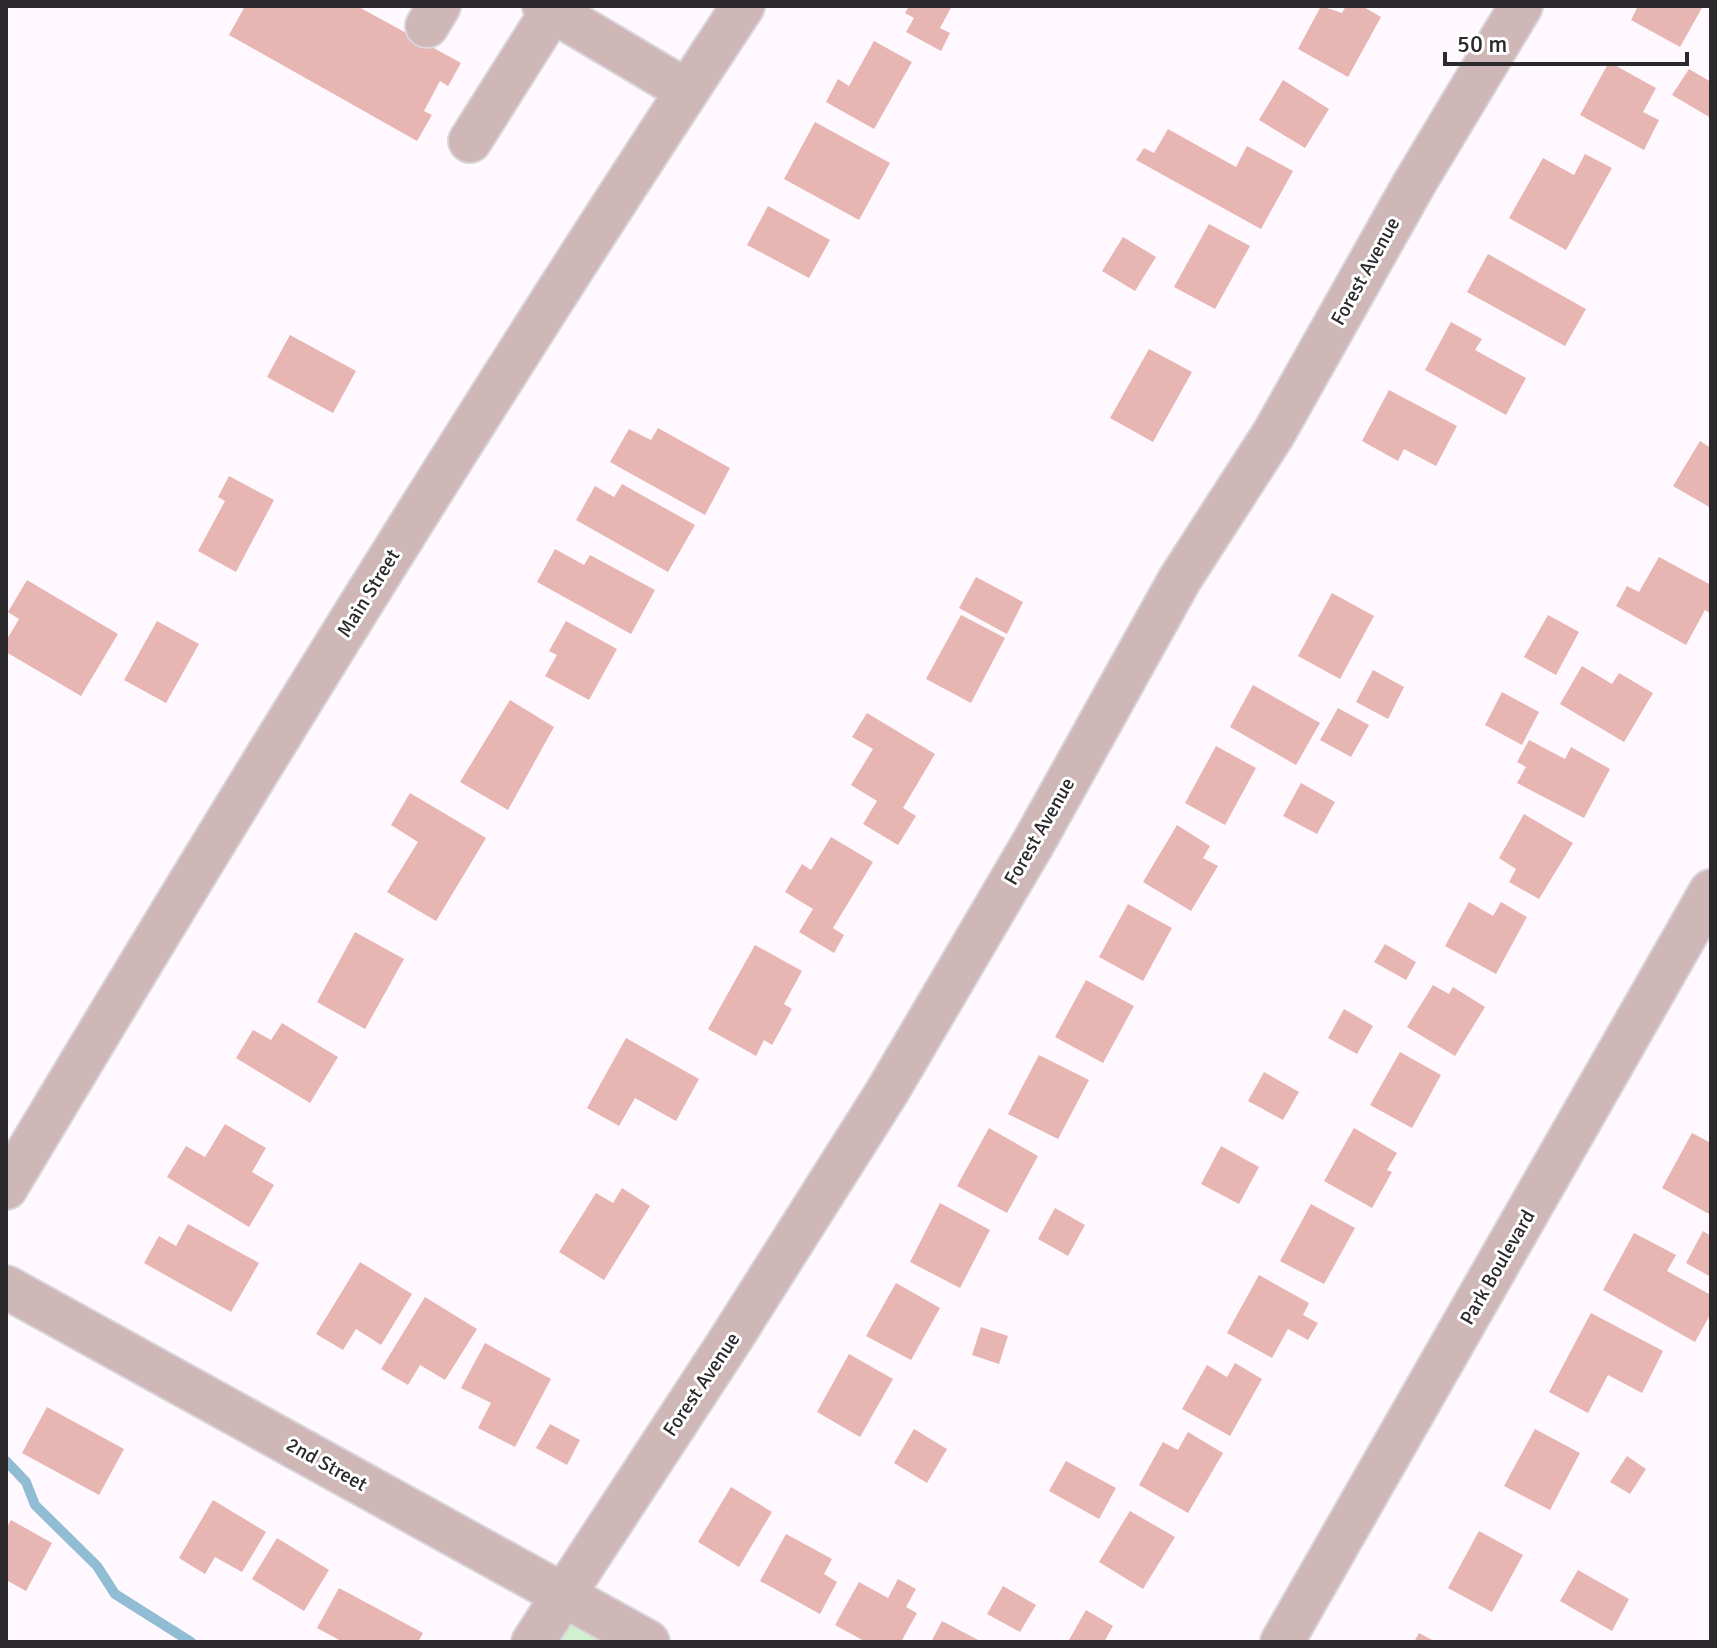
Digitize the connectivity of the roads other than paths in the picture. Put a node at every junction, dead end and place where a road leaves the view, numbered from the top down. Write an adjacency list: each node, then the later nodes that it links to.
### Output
1 (743, 6): 4 (street, Main Street)
2 (1521, 6): 9 (street, Forest Avenue)
3 (548, 8): 4 (street); 5 (street)
4 (687, 91): 7 (street, Main Street)
5 (470, 141)
6 (1711, 891): 12 (street, Park Boulevard)
7 (6, 1188)
8 (6, 1287): 9 (street, 2nd Street)
9 (563, 1595): 10 (street, Forest Avenue); 11 (street, 2nd Street)
10 (533, 1642)
11 (648, 1642)
12 (1282, 1642)

